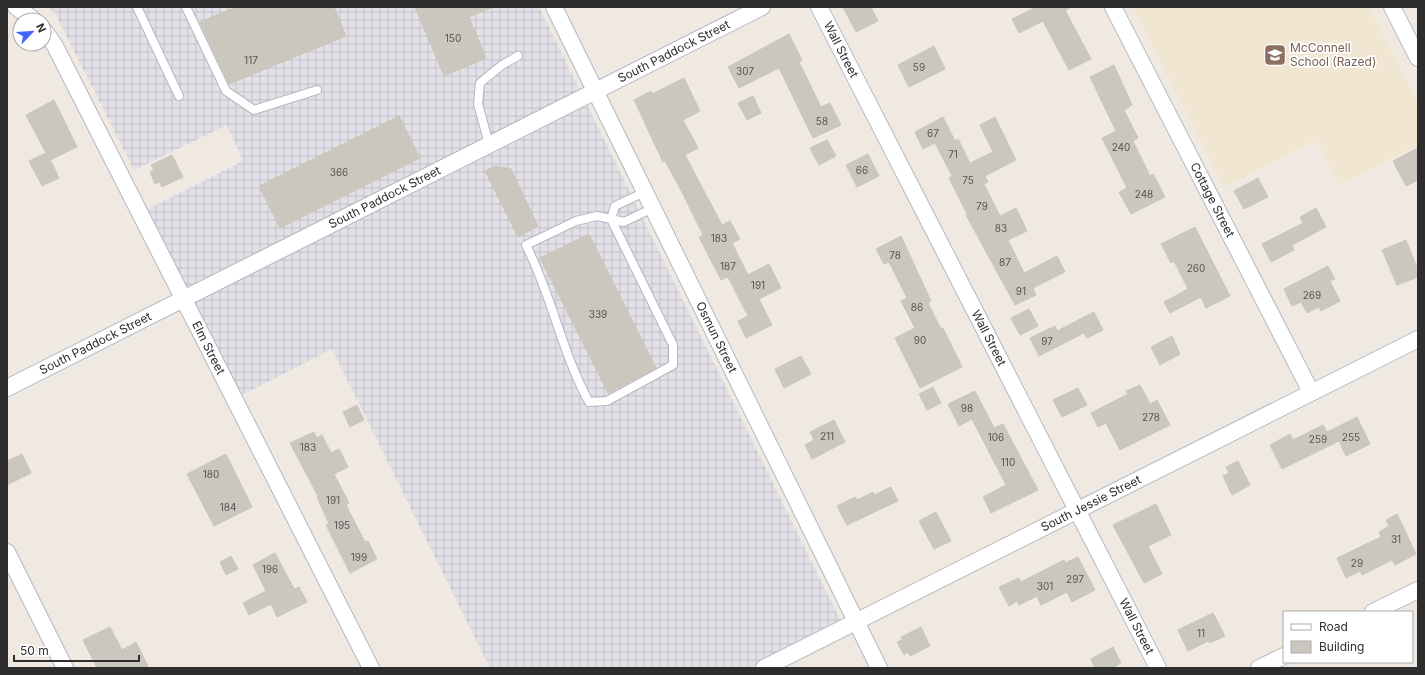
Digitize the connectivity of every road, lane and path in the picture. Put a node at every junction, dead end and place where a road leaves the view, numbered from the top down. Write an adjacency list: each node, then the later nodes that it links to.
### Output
1 (137, 7): 13 (lane)
2 (186, 7): 11 (lane)
3 (554, 7): 12 (street, Osmun Street)
4 (762, 7): 12 (street, South Paddock Street)
5 (819, 7): 22 (street, Wall Street)
6 (1113, 7): 21 (street, Cottage Street)
7 (1392, 7): 10 (street)
8 (52, 42): 18 (street, Elm Street)
9 (518, 56): 14 (lane)
10 (1418, 58)
11 (317, 90)
12 (595, 91): 14 (street, South Paddock Street); 15 (street, Osmun Street)
13 (180, 96)
14 (489, 144): 18 (street, South Paddock Street)
15 (645, 192): 16 (street, Osmun Street); 17 (lane)
16 (653, 208): 17 (lane); 26 (street, Osmun Street)
17 (611, 219): 17 (lane)
18 (183, 299): 20 (street, South Paddock Street); 29 (street, Elm Street)
19 (1418, 339): 21 (street, South Jessie Street)
20 (7, 388)
21 (1312, 392): 22 (street, South Jessie Street)
22 (1077, 510): 26 (street, South Jessie Street); 32 (street, Wall Street)
23 (7, 552): 28 (street)
24 (1418, 590): 25 (street)
25 (1374, 611)
26 (856, 622): 30 (street, South Jessie Street); 31 (street, Osmun Street)
27 (1283, 656): 33 (street)
28 (65, 668)
29 (371, 668)
30 (764, 668)
31 (879, 668)
32 (1158, 668)
33 (1259, 668)

